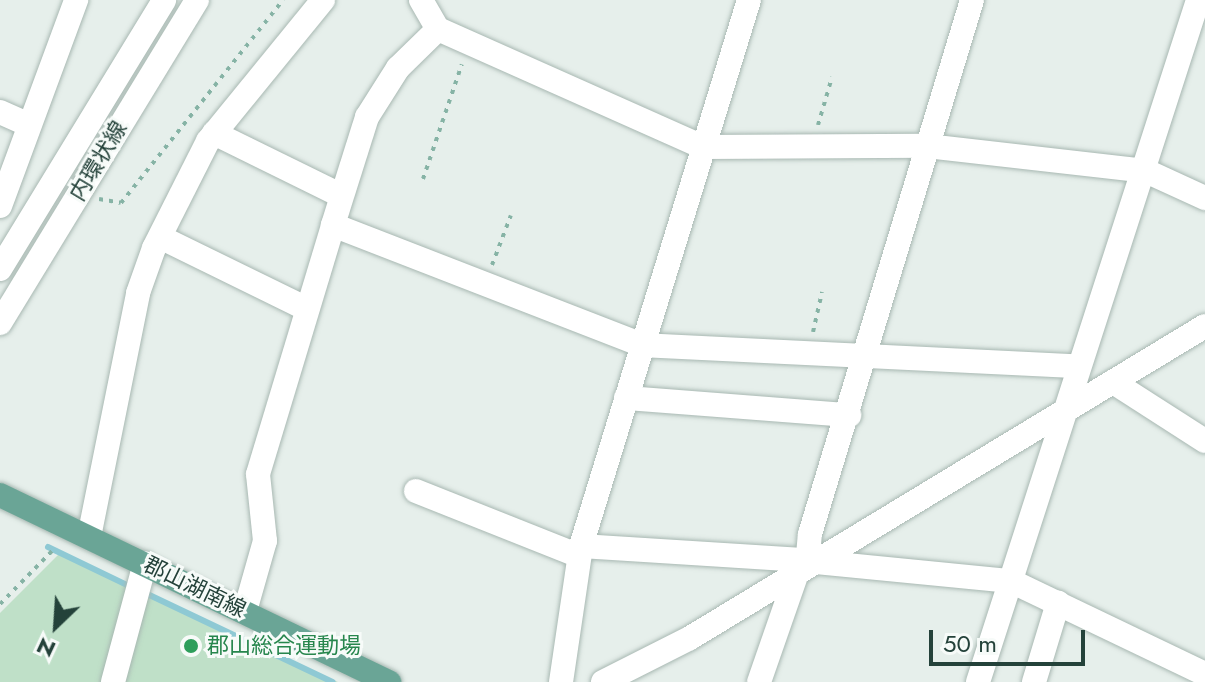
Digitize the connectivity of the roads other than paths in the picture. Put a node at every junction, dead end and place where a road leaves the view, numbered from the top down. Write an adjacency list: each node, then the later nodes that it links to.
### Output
1 (76, 0): 11 (street)
2 (164, 0): 21 (street, 内環状線)
3 (197, 0): 23 (street, 内環状線)
4 (323, 0): 12 (street)
5 (421, 0): 9 (street)
6 (749, 0): 14 (street)
7 (972, 0): 13 (street)
8 (1198, 0): 15 (street)
9 (438, 29): 14 (street); 16 (street)
10 (0, 112): 11 (street)
11 (29, 125): 18 (street)
12 (214, 133): 16 (street); 20 (street)
13 (927, 146): 14 (street); 15 (street); 26 (street)
14 (703, 147): 25 (street)
15 (1146, 171): 17 (street); 27 (street)
16 (340, 195): 19 (street)
17 (1205, 198)
18 (0, 206)
19 (333, 225): 22 (street); 25 (street)
20 (160, 237): 22 (street); 35 (street)
21 (4, 252)
22 (307, 309): 41 (street)
23 (0, 323)
24 (1205, 326): 28 (street)
25 (642, 345): 26 (street); 29 (street)
26 (865, 360): 27 (street); 31 (street)
27 (1077, 366): 30 (street)
28 (1113, 382): 30 (street); 32 (street)
29 (626, 398): 31 (street); 36 (street)
30 (1060, 412): 38 (street); 39 (street)
31 (849, 415): 38 (street)
32 (1205, 441)
33 (416, 491): 36 (street)
34 (0, 495): 35 (main road, 郡山湖南線)
35 (89, 537): 37 (main road, 郡山湖南線)
36 (580, 551): 38 (street); 45 (street)
37 (145, 563): 41 (main road, 郡山湖南線); 43 (street)
38 (806, 565): 39 (street); 46 (street); 47 (street)
39 (1011, 581): 40 (street); 48 (street)
40 (1058, 603): 42 (street); 49 (street)
41 (245, 611): 44 (main road, 郡山湖南線)
42 (1205, 674)
43 (113, 682)
44 (389, 682)
45 (561, 682)
46 (603, 682)
47 (759, 682)
48 (978, 682)
49 (1034, 682)

